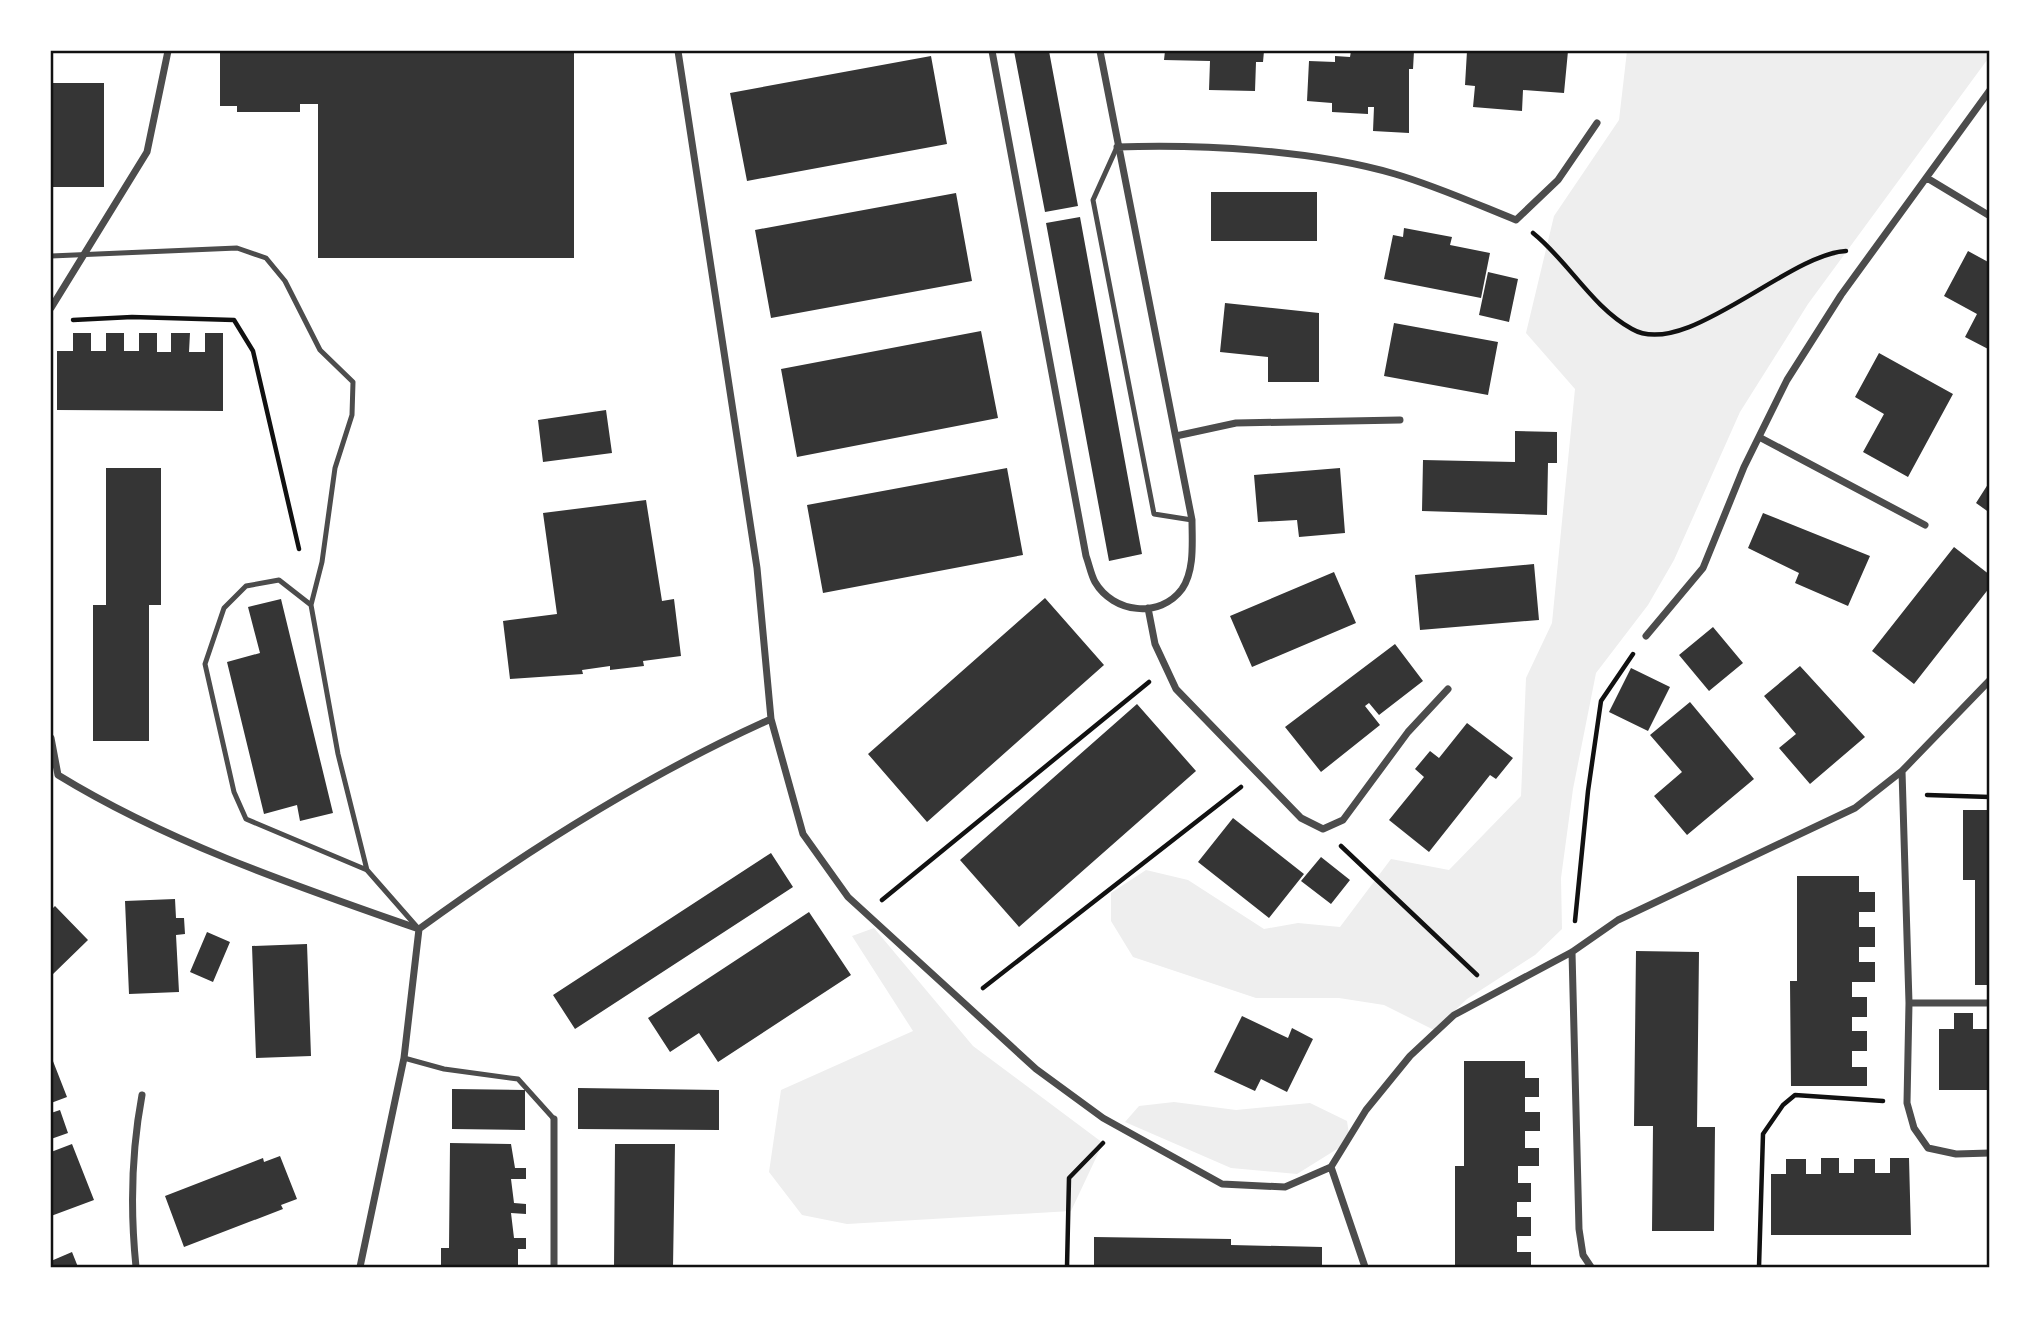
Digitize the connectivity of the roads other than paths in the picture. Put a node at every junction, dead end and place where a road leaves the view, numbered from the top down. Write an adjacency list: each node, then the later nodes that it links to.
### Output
1 (169, 51): 10 (street)
2 (678, 51): 23 (street)
3 (992, 51): 19 (street)
4 (1100, 51): 7 (street)
5 (1990, 90): 8 (street)
6 (1597, 123): 7 (street)
7 (1117, 147): 14 (street); 16 (lane)
8 (1927, 178): 9 (street); 15 (street)
9 (1990, 216)
10 (83, 254): 11 (lane); 12 (street); 18 (lane)
11 (51, 256)
12 (51, 308)
13 (1400, 420): 14 (street)
14 (1176, 436): 16 (street)
15 (1759, 437): 17 (street); 20 (street)
16 (1192, 520): 19 (street)
17 (1925, 525)
18 (312, 605): 26 (lane); 26 (lane)
19 (1148, 608): 22 (street)
20 (1646, 636)
21 (1990, 680): 25 (street)
22 (1448, 689)
23 (771, 719): 27 (street); 35 (street)
24 (51, 738): 27 (street)
25 (1902, 771): 28 (street); 29 (street)
26 (367, 870): 27 (lane)
27 (419, 929): 31 (street)
28 (1572, 952): 35 (street); 40 (street)
29 (1909, 1003): 30 (street); 34 (street)
30 (1990, 1003)
31 (404, 1058): 33 (lane); 37 (street)
32 (142, 1095): 36 (street)
33 (554, 1119): 38 (street)
34 (1990, 1153)
35 (1331, 1167): 39 (street)
36 (136, 1267)
37 (360, 1267)
38 (554, 1267)
39 (1365, 1267)
40 (1591, 1267)

